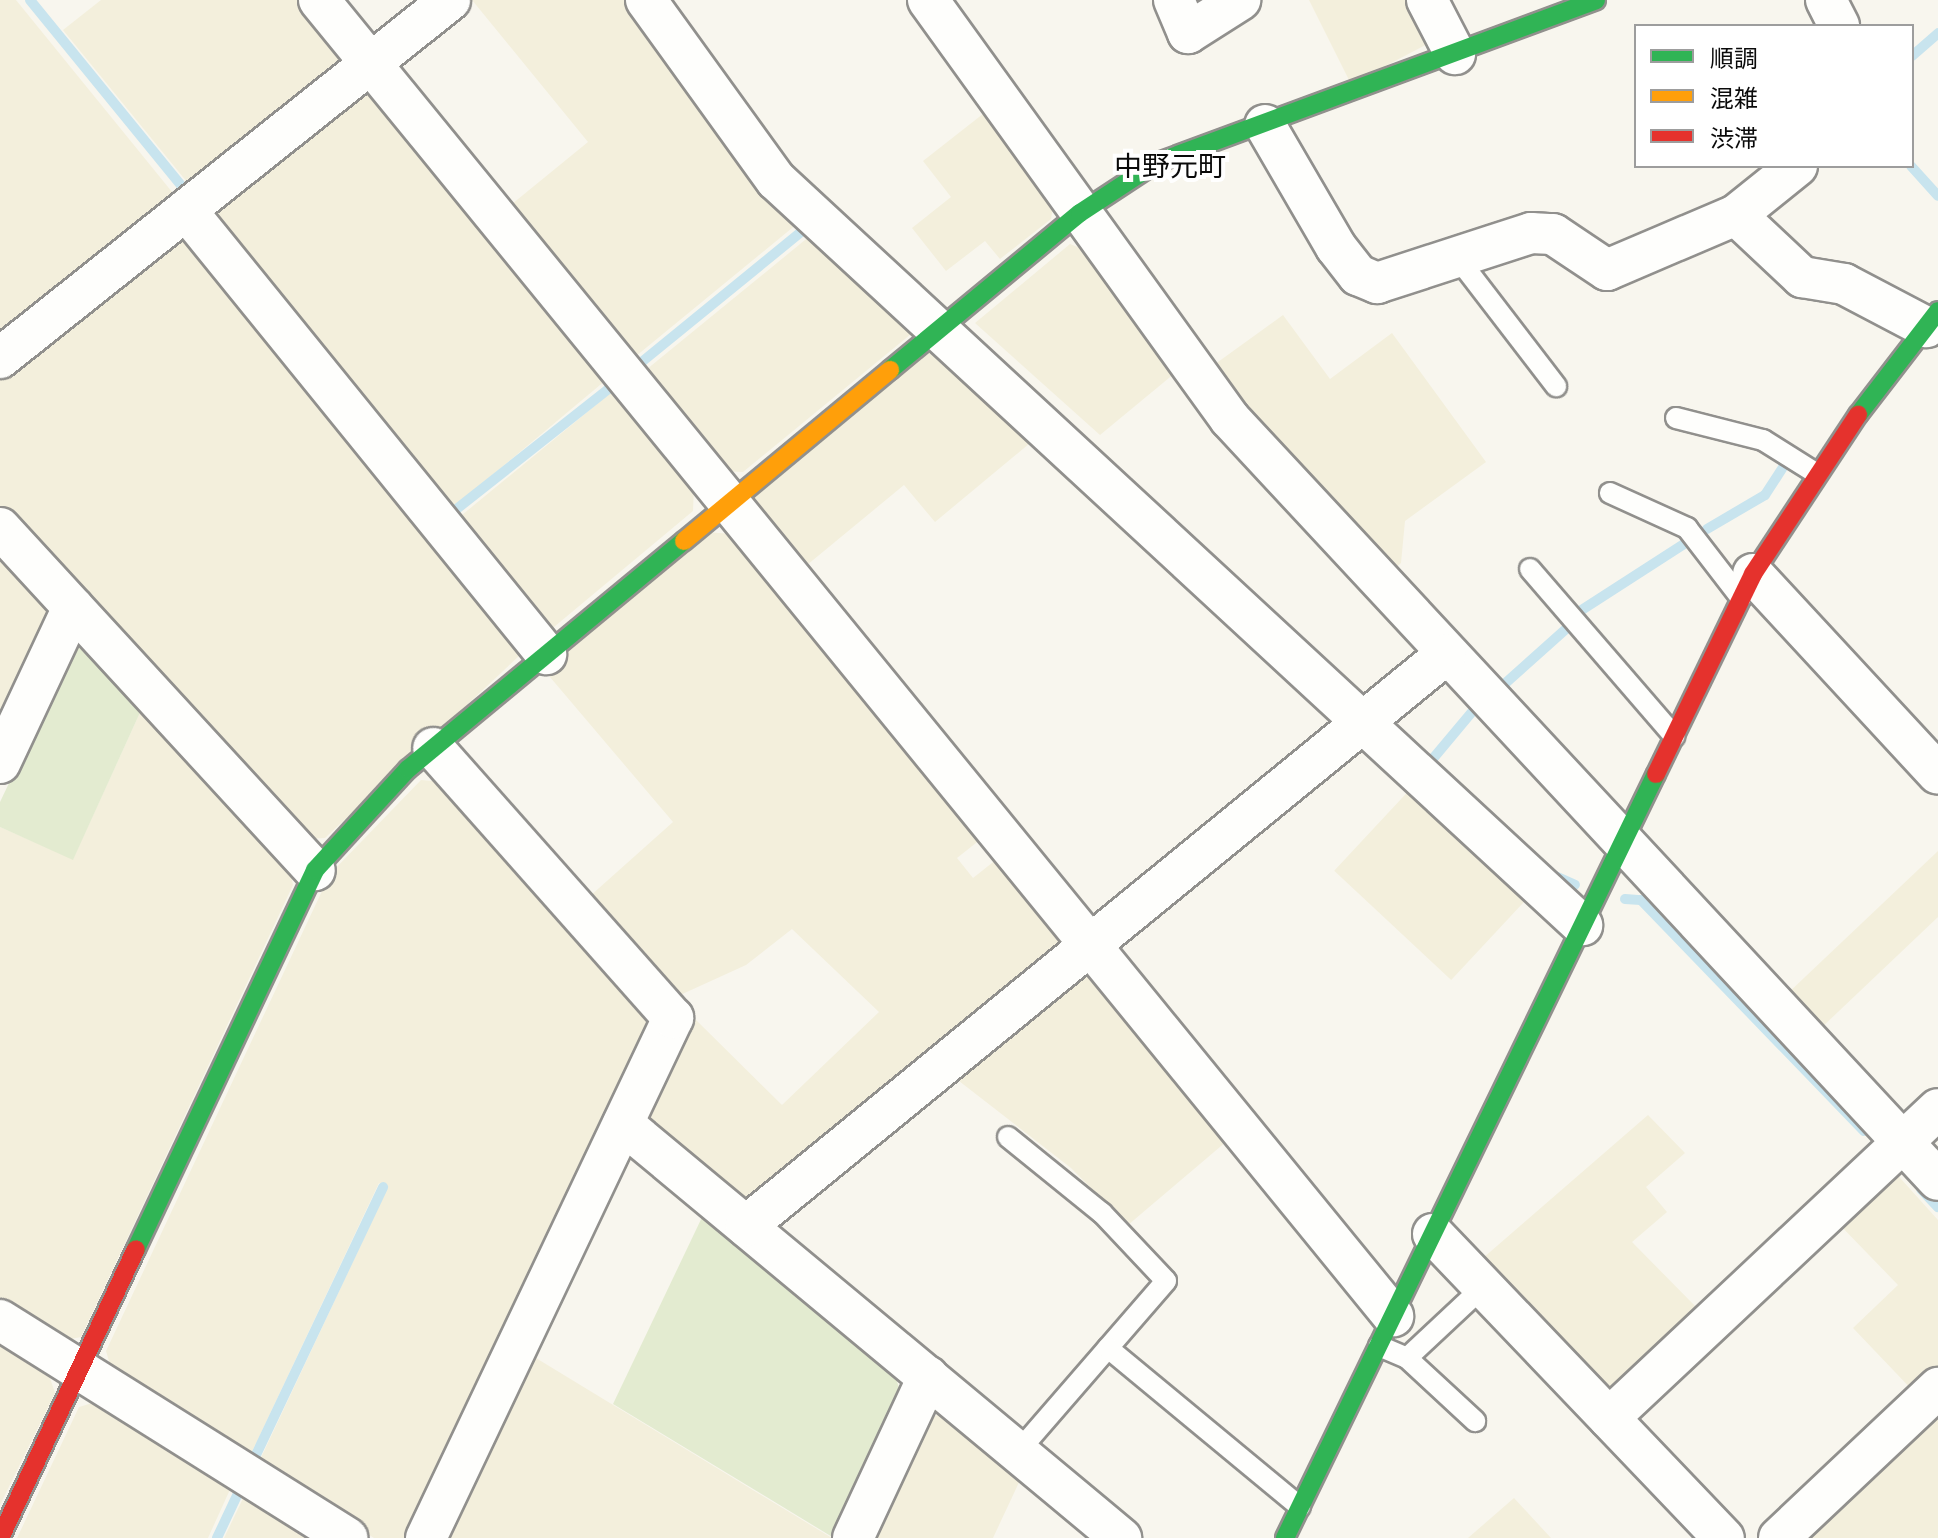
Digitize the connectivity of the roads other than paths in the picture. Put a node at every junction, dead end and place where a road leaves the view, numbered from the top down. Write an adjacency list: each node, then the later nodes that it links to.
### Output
1 (319, 0): 12 (street)
2 (450, 0): 12 (street)
3 (646, 0): 20 (street)
4 (928, 0): 16 (street)
5 (1174, 0): 6 (street)
6 (1240, 0)
7 (1427, 0): 11 (street)
8 (1596, 0): 11 (street)
9 (1826, 0): 10 (street)
10 (1838, 24)
11 (1455, 54): 13 (street)
12 (371, 64): 15 (street); 26 (street)
13 (1265, 125): 16 (street); 18 (street)
14 (1795, 168): 17 (street)
15 (186, 210): 21 (street); 31 (street)
16 (1080, 213): 20 (street); 32 (street)
17 (1736, 215): 18 (street); 19 (street)
18 (1460, 261): 22 (lane)
19 (1932, 319): 24 (street)
20 (942, 326): 26 (street); 33 (street)
21 (0, 358)
22 (1556, 386)
23 (1676, 418): 24 (lane)
24 (1814, 472): 29 (street)
25 (1610, 493): 29 (lane)
26 (728, 502): 31 (street); 41 (street)
27 (0, 528): 30 (street)
28 (1530, 569): 34 (lane)
29 (1747, 586): 34 (street); 37 (street)
30 (73, 607): 36 (street); 39 (street)
31 (546, 654): 35 (street)
32 (1445, 655): 33 (street); 38 (street)
33 (1365, 722): 40 (street); 41 (street)
34 (1674, 736): 38 (street)
35 (433, 748): 39 (street); 43 (street)
36 (0, 763)
37 (1938, 774)
38 (1621, 846): 40 (street); 45 (street)
39 (315, 870): 54 (street)
40 (1582, 925): 48 (street)
41 (1090, 945): 47 (street); 51 (street)
42 (1938, 1109): 45 (street)
43 (623, 1124): 47 (street); 63 (street)
44 (1008, 1137): 52 (lane)
45 (1903, 1142): 46 (street); 57 (street)
46 (1938, 1180)
47 (746, 1226): 55 (street)
48 (1433, 1234): 49 (street); 51 (street)
49 (1483, 1287): 53 (lane); 57 (street)
50 (0, 1320): 54 (street)
51 (1386, 1331): 53 (lane); 60 (street)
52 (1108, 1348): 59 (lane); 60 (lane)
53 (1407, 1358): 58 (lane)
54 (79, 1369): 61 (street); 62 (street)
55 (928, 1377): 59 (street); 64 (street)
56 (1938, 1388): 68 (street)
57 (1609, 1418): 67 (street)
58 (1475, 1421)
59 (1018, 1452): 65 (street)
60 (1300, 1507): 66 (street)
61 (0, 1538)
62 (347, 1538)
63 (426, 1538)
64 (853, 1538)
65 (1121, 1538)
66 (1285, 1538)
67 (1724, 1538)
68 (1779, 1538)

